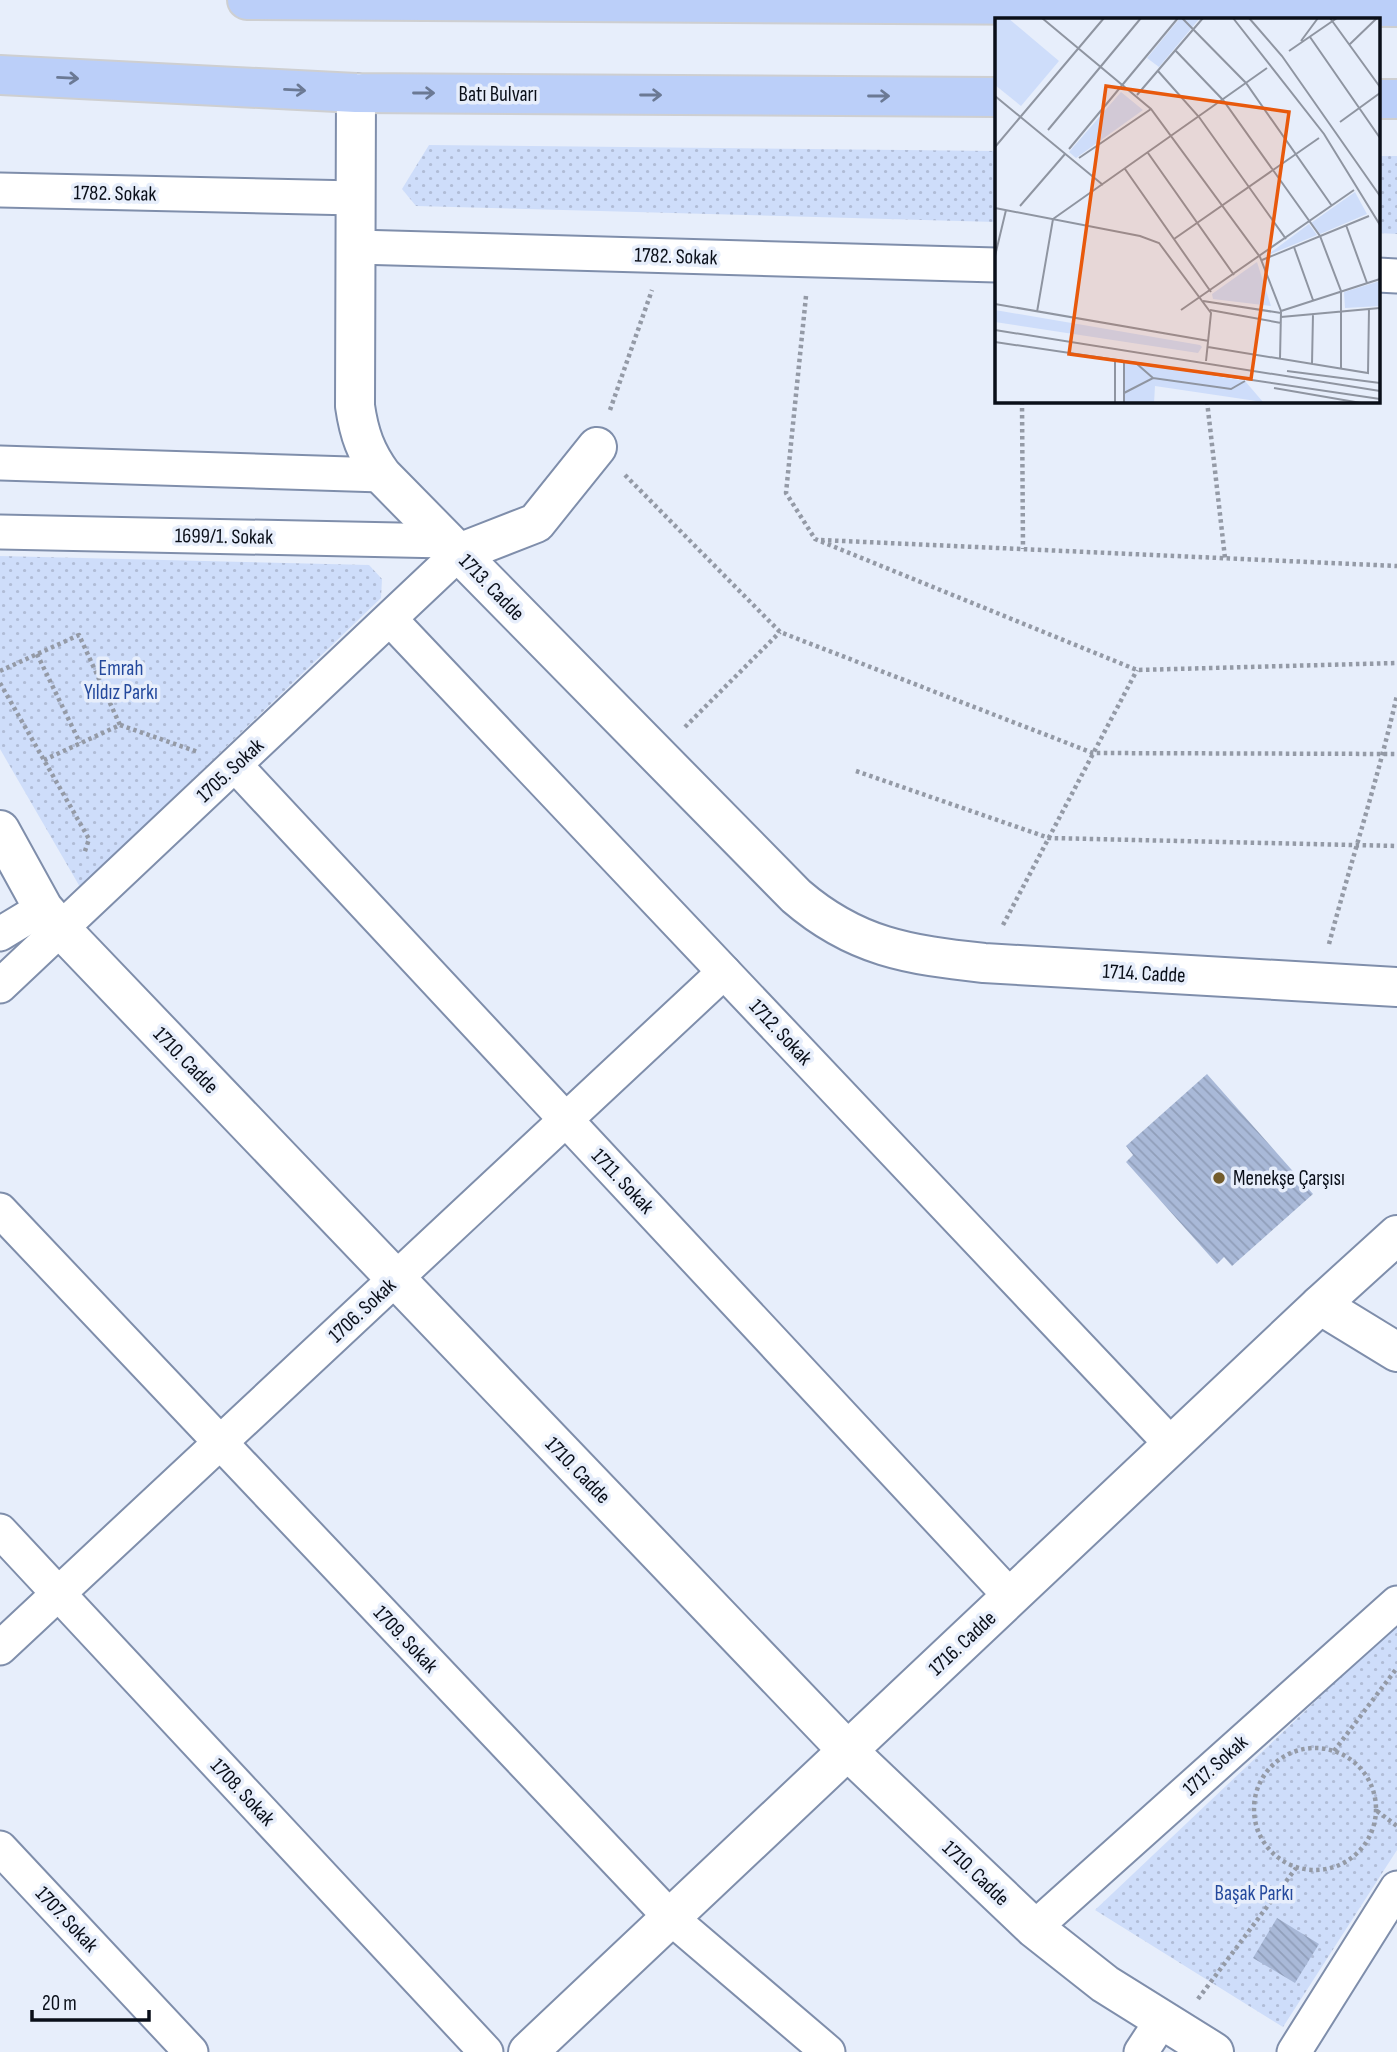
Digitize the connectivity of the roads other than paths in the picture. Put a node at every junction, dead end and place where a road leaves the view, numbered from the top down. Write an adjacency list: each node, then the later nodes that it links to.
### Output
1 (247, 0): 2 (main road)
2 (461, 1): 3 (main road)
3 (877, 2): 4 (main road)
4 (974, 2): 5 (main road)
5 (1042, 2): 6 (main road)
6 (1397, 7)
7 (5, 78): 8 (main road, Batı Bulvarı, one-way to 8)
8 (356, 93): 9 (main road, Batı Bulvarı, one-way to 9); 11 (street, 1713. Cadde)
9 (995, 97)
10 (0, 190): 11 (street, 1782. Sokak)
11 (356, 198): 12 (street, 1713. Cadde)
12 (356, 247): 13 (street, 1782. Sokak); 16 (street, 1713. Cadde)
13 (995, 265)
14 (597, 447): 18 (street)
15 (0, 463): 16 (street)
16 (382, 475): 18 (street, 1713. Cadde)
17 (0, 532): 18 (street, 1699/1. Sokak)
18 (453, 547): 19 (street, 1705. Sokak); 24 (street, 1713. Cadde)
19 (390, 619): 20 (street, 1705. Sokak); 25 (street, 1712. Sokak)
20 (235, 765): 22 (street, 1705. Sokak); 28 (street, 1711. Sokak)
21 (0, 830): 22 (street, 1710. Cadde)
22 (52, 918): 23 (street); 26 (street, 1705. Sokak); 31 (street, 1710. Cadde)
23 (0, 934)
24 (893, 949): 27 (street, 1714. Cadde)
25 (724, 972): 28 (street, 1706. Sokak); 35 (street, 1712. Sokak)
26 (0, 986)
27 (1397, 987)
28 (566, 1120): 31 (street, 1706. Sokak); 38 (street, 1711. Sokak)
29 (0, 1210): 34 (street, 1709. Sokak)
30 (1397, 1235): 32 (street, 1716. Cadde)
31 (396, 1279): 34 (street, 1706. Sokak); 41 (street, 1710. Cadde)
32 (1320, 1305): 33 (street); 35 (street, 1716. Cadde)
33 (1397, 1352)
34 (220, 1443): 37 (street, 1706. Sokak); 44 (street, 1709. Sokak)
35 (1171, 1445): 38 (street, 1716. Cadde)
36 (0, 1531): 37 (street, 1708. Sokak)
37 (58, 1594): 40 (street, 1706. Sokak); 48 (street, 1708. Sokak)
38 (1011, 1597): 41 (street, 1716. Cadde)
39 (1397, 1603): 45 (street, 1717. Sokak)
40 (0, 1648)
41 (848, 1751): 44 (street, 1716. Cadde); 45 (street, 1710. Cadde)
42 (0, 1848): 47 (street, 1707. Sokak)
43 (1397, 1888): 53 (street)
44 (671, 1917): 49 (street, 1716. Cadde); 50 (street, 1709. Sokak)
45 (1034, 1928): 46 (street, 1710. Cadde)
46 (1169, 2025): 51 (street); 52 (street, 1710. Cadde)
47 (191, 2052)
48 (486, 2052)
49 (528, 2052)
50 (828, 2052)
51 (1141, 2052)
52 (1214, 2052)
53 (1294, 2052)

